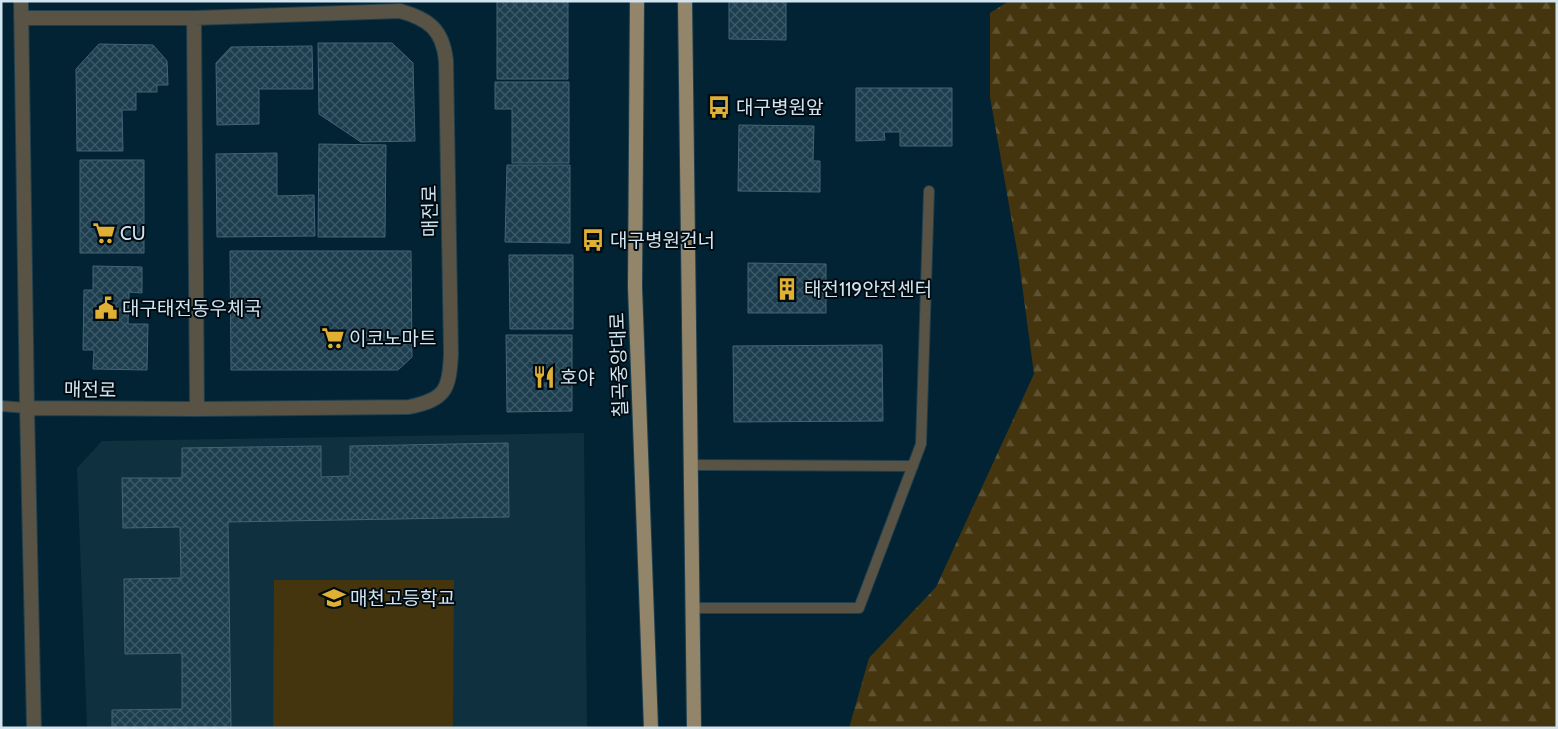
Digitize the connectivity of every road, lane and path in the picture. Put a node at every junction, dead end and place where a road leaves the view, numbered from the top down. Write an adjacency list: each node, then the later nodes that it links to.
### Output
1 (21, 1): 4 (street)
2 (637, 1): 14 (main road, 칠곡중앙대로)
3 (685, 1): 10 (main road)
4 (21, 18): 5 (street, 매전로); 8 (street)
5 (194, 18): 9 (street); 9 (street, 매전로)
6 (929, 191): 11 (lane)
7 (1, 406): 8 (lane)
8 (26, 408): 9 (street, 매전로); 13 (street)
9 (197, 409)
10 (691, 465): 11 (lane); 12 (main road)
11 (913, 466): 12 (lane)
12 (693, 608): 15 (main road)
13 (34, 728)
14 (651, 728)
15 (694, 728)

